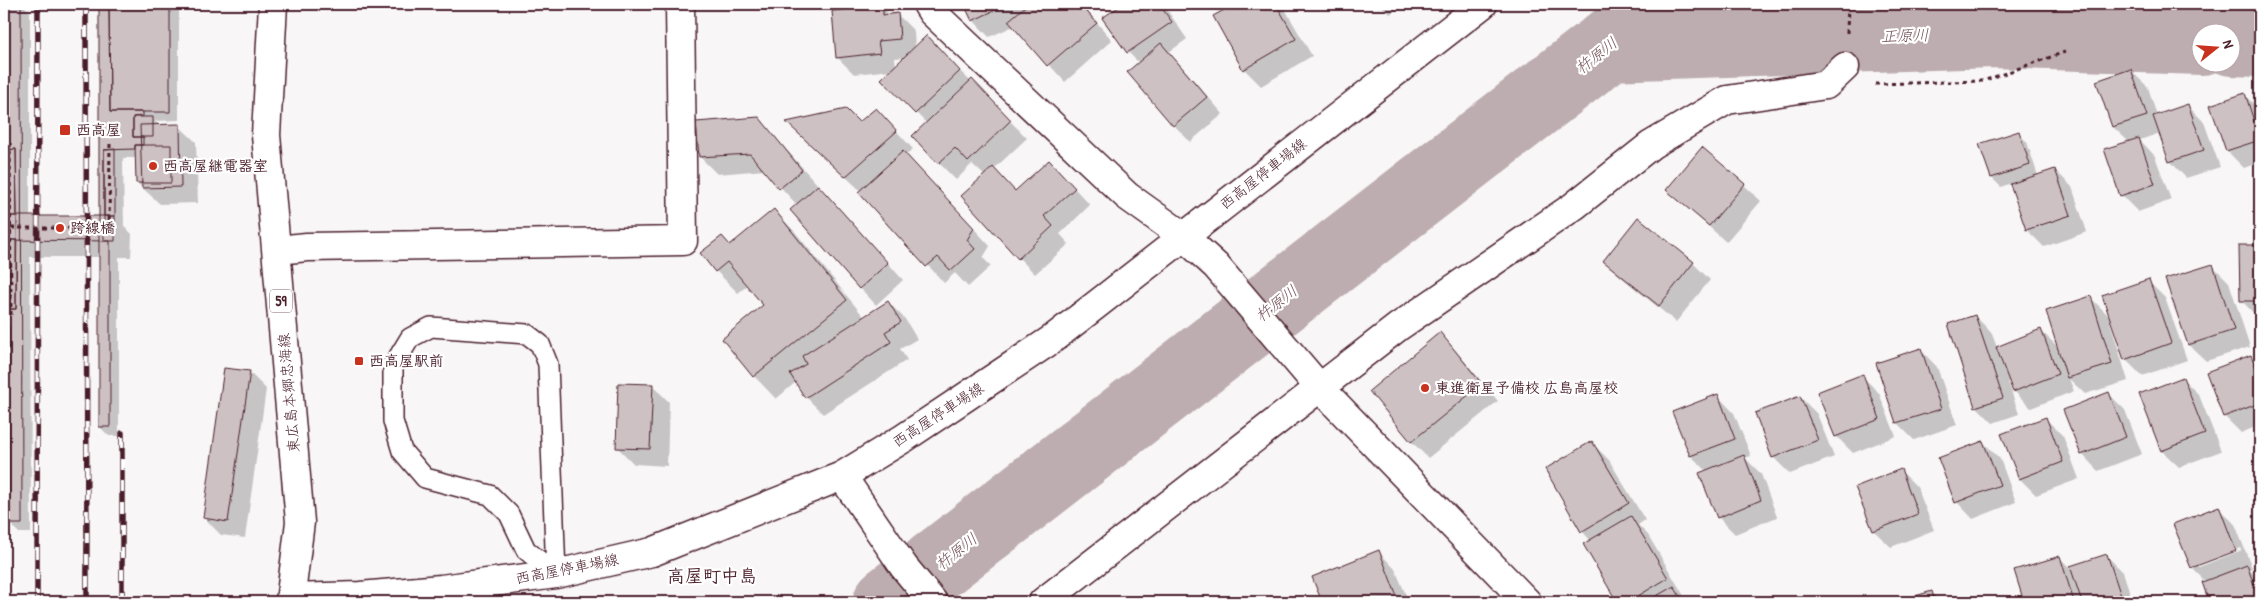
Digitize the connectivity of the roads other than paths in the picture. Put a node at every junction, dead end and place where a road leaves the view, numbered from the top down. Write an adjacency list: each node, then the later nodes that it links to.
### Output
1 (274, 4): 7 (street, 東広島本郷忠海線 / 59)
2 (680, 4): 7 (street)
3 (927, 4): 6 (street)
4 (1483, 4): 6 (street, 西高屋停車場線)
5 (1836, 76): 8 (street)
6 (1183, 236): 8 (street); 9 (street, 西高屋停車場線)
7 (277, 250): 11 (street, 東広島本郷忠海線 / 59)
8 (1312, 380): 13 (street); 14 (street)
9 (842, 476): 10 (street, 西高屋停車場線); 12 (street)
10 (556, 574): 10 (lane); 11 (street, 西高屋停車場線)
11 (290, 600)
12 (933, 602)
13 (1043, 602)
14 (1527, 602)

